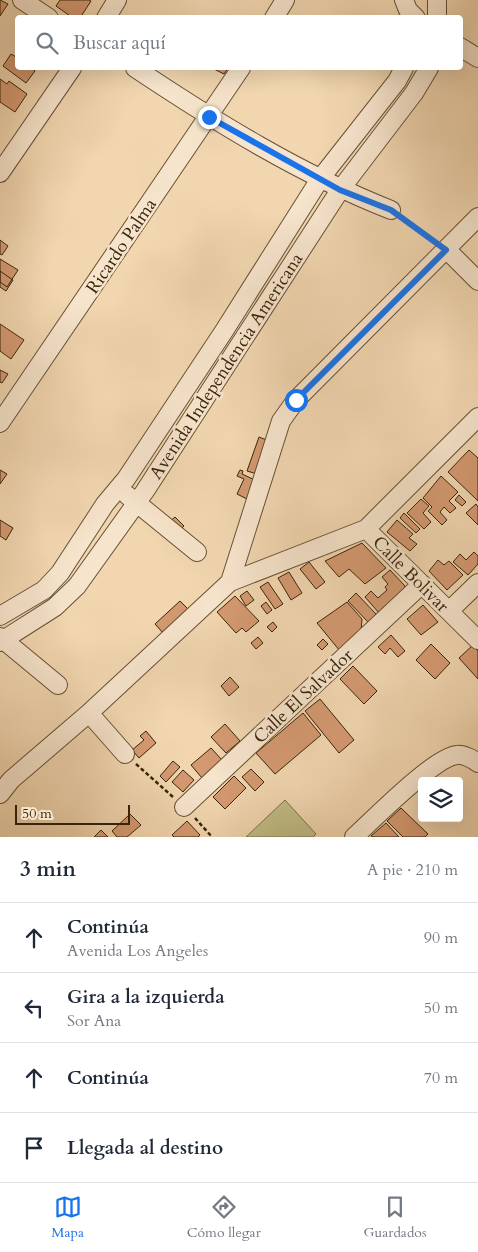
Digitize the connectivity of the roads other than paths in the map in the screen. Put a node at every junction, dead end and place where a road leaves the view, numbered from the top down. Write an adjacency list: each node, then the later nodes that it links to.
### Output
1 (22, 0): 6 (street)
2 (118, 0): 7 (street)
3 (285, 0): 8 (street)
4 (405, 0): 9 (street)
5 (437, 0): 10 (street)
6 (44, 15)
7 (108, 15)
8 (276, 15)
9 (414, 15)
10 (437, 15)
11 (463, 49): 12 (street)
12 (478, 58)
13 (71, 70): 19 (street)
14 (138, 70): 18 (street)
15 (240, 70): 18 (street, Ricardo Palma)
16 (403, 70): 20 (street, Avenida Independencia Americana)
17 (428, 70): 21 (street, Avenida Independencia Americana)
18 (209, 117): 20 (street); 26 (street, Ricardo Palma)
19 (0, 173)
20 (320, 179): 21 (street); 28 (street, Avenida Independencia Americana)
21 (340, 190): 22 (street); 29 (street, Avenida Independencia Americana)
22 (391, 210)
23 (478, 217): 24 (street)
24 (446, 250): 25 (street); 32 (street)
25 (478, 281)
26 (2, 415)
27 (478, 417): 30 (street)
28 (118, 489): 29 (street); 36 (street, Avenida Independencia Americana)
29 (137, 501): 31 (street); 37 (street, Avenida Independencia Americana)
30 (366, 529): 32 (street); 34 (street, Calle Bolivar)
31 (197, 552)
32 (230, 582): 40 (street)
33 (478, 583): 35 (street)
34 (422, 584): 35 (street, Calle Bolivar); 44 (street, Calle El Salvador)
35 (449, 612): 38 (street, Calle Bolivar)
36 (0, 616)
37 (1, 639): 39 (street)
38 (478, 640)
39 (58, 685)
40 (89, 713): 41 (street); 43 (street)
41 (125, 754)
42 (478, 763): 45 (street)
43 (0, 794)
44 (184, 807)
45 (354, 837)

